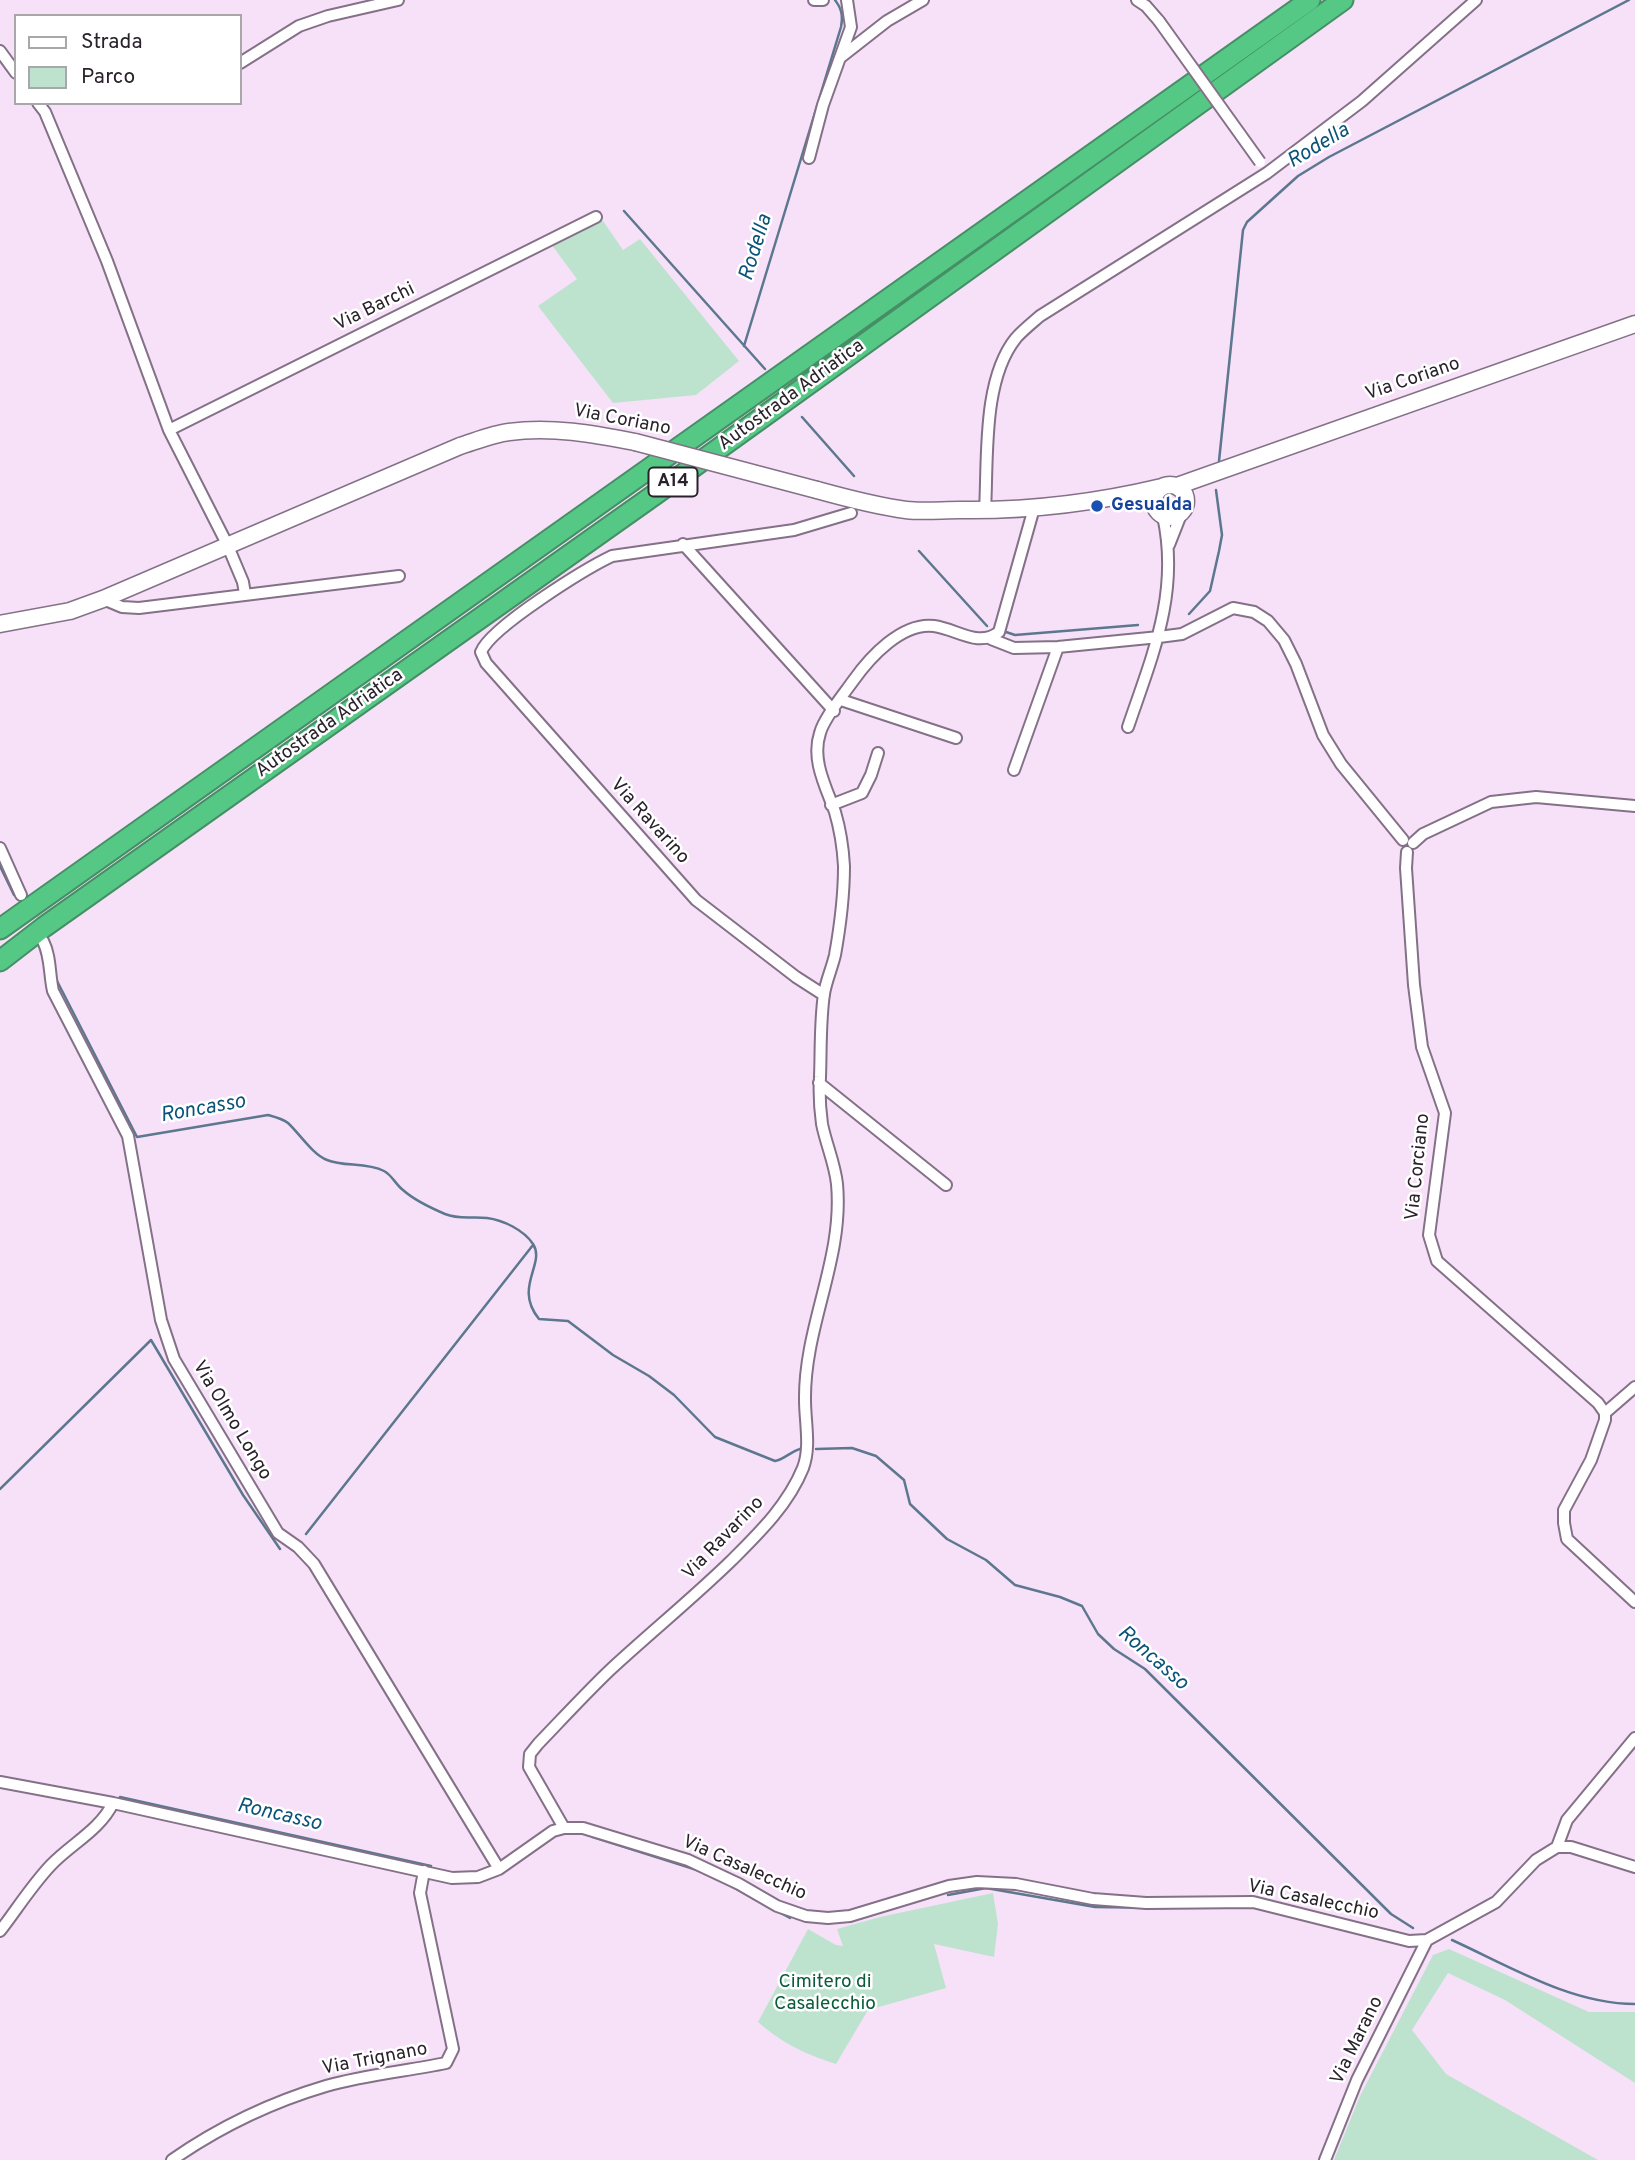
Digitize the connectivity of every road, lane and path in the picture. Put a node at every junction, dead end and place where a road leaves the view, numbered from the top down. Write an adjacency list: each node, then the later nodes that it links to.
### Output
1 (398, 0): 12 (street)
2 (814, 0): 3 (street)
3 (823, 0)
4 (847, 0): 11 (street)
5 (923, 0): 11 (street)
6 (1137, 0): 16 (street, bridge)
7 (1310, 0): 49 (highway, Autostrada Adriatica / A14)
8 (1343, 0): 51 (highway, Autostrada Adriatica / A14)
9 (1476, 0): 16 (street)
10 (0, 51): 13 (street)
11 (841, 57): 15 (street)
12 (242, 62)
13 (14, 70)
14 (45, 106): 19 (street)
15 (809, 158)
16 (1263, 167): 25 (street)
17 (596, 217): 19 (street, Via Barchi)
18 (1635, 324): 20 (main road, Via Coriano)
19 (169, 430): 28 (street)
20 (1205, 475): 21 (main road, Via Coriano); 24 (main road)
21 (1169, 487): 22 (main road, Via Coriano); 24 (main road); 27 (main road)
22 (1117, 498): 23 (main road, Via Coriano); 27 (main road, Via Coriano)
23 (1034, 508): 25 (main road, Via Coriano); 36 (street)
24 (1184, 508): 27 (main road); 30 (street)
25 (985, 511): 28 (main road, Via Coriano, bridge)
26 (851, 513): 29 (street)
27 (1159, 513): 30 (street)
28 (228, 544): 32 (street); 33 (main road, Via Coriano)
29 (683, 544): 39 (street); 52 (street, Via Ravarino)
30 (1169, 545): 35 (street)
31 (399, 576): 32 (street)
32 (244, 594): 33 (street)
33 (103, 599): 34 (main road, Via Coriano)
34 (0, 624)
35 (1158, 637): 37 (street, Via Ravarino); 40 (street); 46 (street, Via Ravarino)
36 (991, 639): 37 (street, Via Ravarino); 38 (street, Via Ravarino)
37 (1058, 647): 43 (street)
38 (841, 700): 39 (street, Via Ravarino); 41 (street)
39 (834, 711): 44 (street, Via Ravarino)
40 (1128, 727)
41 (956, 738)
42 (878, 754): 44 (street)
43 (1014, 770)
44 (831, 804): 52 (street, Via Ravarino)
45 (1635, 806): 46 (street)
46 (1408, 845): 56 (street, Via Corciano)
47 (0, 848): 48 (street)
48 (21, 895)
49 (0, 929)
50 (43, 941): 64 (street, Via Olmo Longo)
51 (0, 961)
52 (824, 995): 53 (street, Via Ravarino)
53 (819, 1083): 54 (street); 61 (street, Via Ravarino)
54 (946, 1185)
55 (1635, 1387): 56 (street)
56 (1605, 1413): 57 (street)
57 (1635, 1602)
58 (1635, 1738): 62 (street)
59 (0, 1782): 60 (street)
60 (113, 1803): 65 (street); 66 (street)
61 (564, 1828): 64 (street); 67 (street, Via Casalecchio)
62 (1557, 1847): 63 (street); 67 (street)
63 (1635, 1867)
64 (499, 1869): 65 (street)
65 (424, 1871): 68 (street, Via Trignano)
66 (0, 1931)
67 (1427, 1940): 69 (street, Via Marano)
68 (172, 2160)
69 (1325, 2160)

